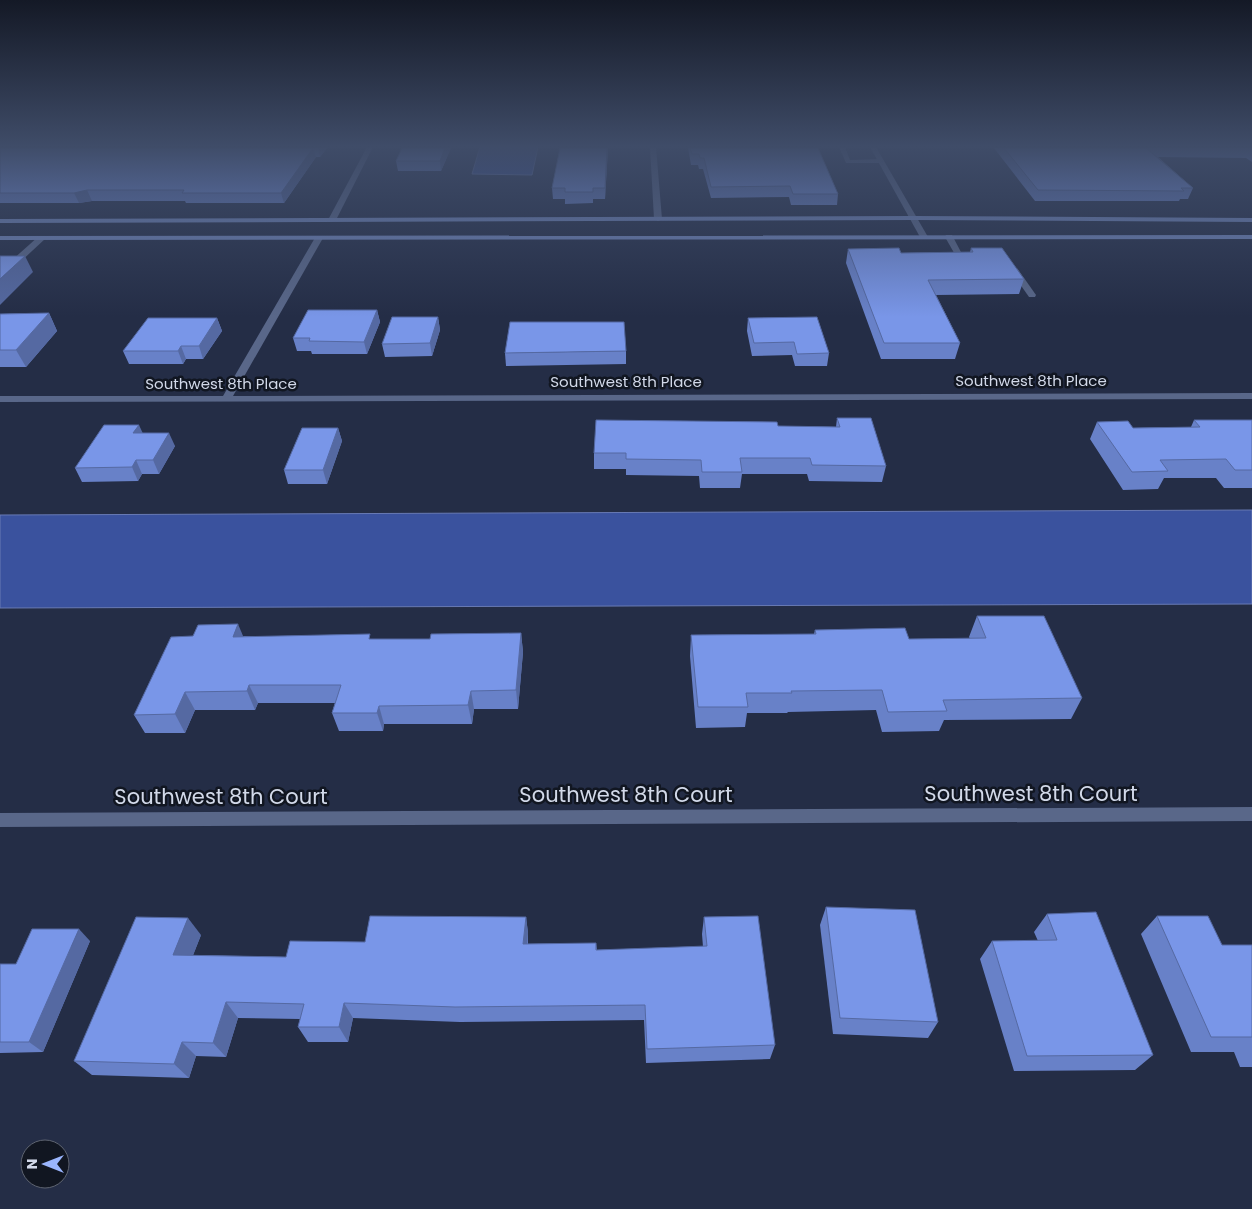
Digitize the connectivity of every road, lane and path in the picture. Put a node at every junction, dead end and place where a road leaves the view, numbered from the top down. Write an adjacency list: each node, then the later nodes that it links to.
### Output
1 (339, 203): 8 (street)
2 (657, 203): 5 (street)
3 (906, 203): 4 (street)
4 (914, 218): 5 (street); 6 (street); 9 (street)
5 (658, 219): 8 (street)
6 (1252, 220)
7 (0, 221): 8 (street)
8 (325, 229): 9 (street); 13 (street); 22 (street)
9 (924, 237): 10 (street)
10 (949, 237): 11 (street); 15 (street)
11 (1252, 237)
12 (0, 238): 13 (street)
13 (42, 238): 17 (street)
14 (951, 256): 15 (street)
15 (960, 256): 16 (street)
16 (986, 256)
17 (14, 263)
18 (1009, 264): 19 (street)
19 (1032, 295)
20 (1252, 396): 22 (street, Southwest 8th Place)
21 (0, 399): 22 (street, Southwest 8th Place)
22 (226, 399)
23 (1252, 814): 24 (street, Southwest 8th Court)
24 (0, 820)

